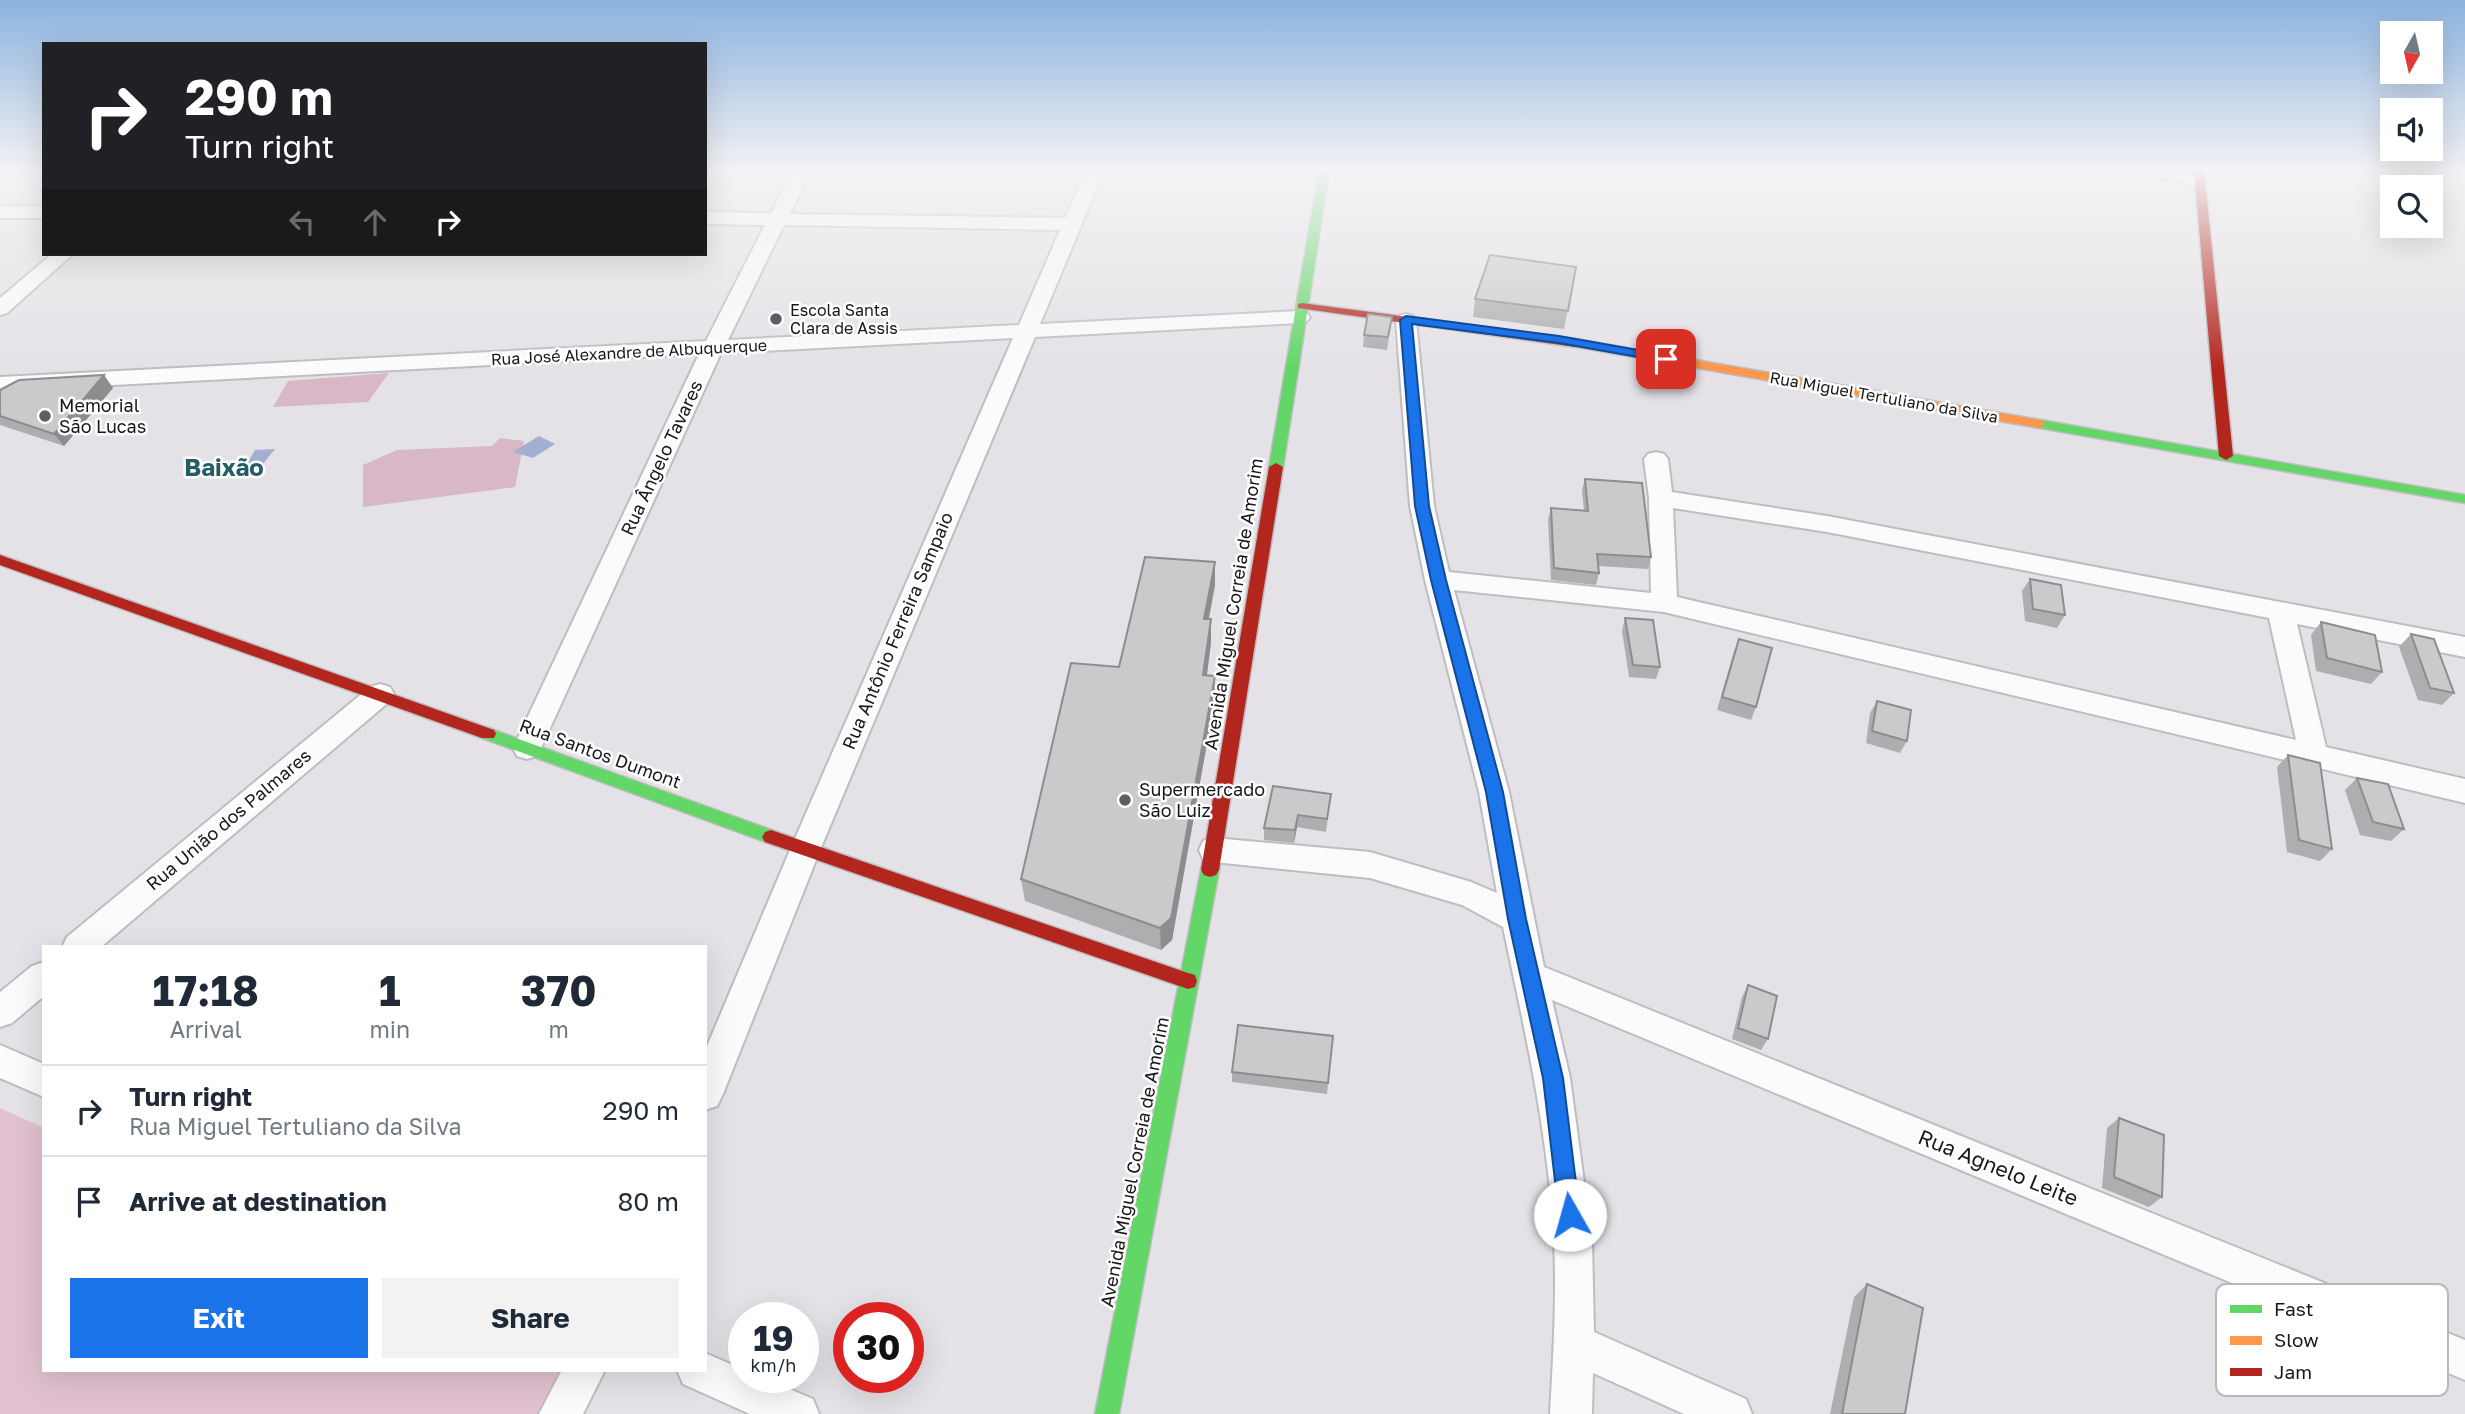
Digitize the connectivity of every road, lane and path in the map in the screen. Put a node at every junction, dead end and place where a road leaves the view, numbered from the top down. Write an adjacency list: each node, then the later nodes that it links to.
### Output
1 (771, 237): 10 (street, Rua Ângelo Tavares)
2 (1066, 237): 9 (street, Rua Antônio Ferreira Sampaio)
3 (1313, 237): 7 (street, Avenida Miguel Correia de Amorim)
4 (2205, 237): 14 (street)
5 (61, 256): 6 (street)
6 (0, 309)
7 (1301, 312): 8 (street, Rua Miguel Tertuliano da Silva); 9 (street, Rua José Alexandre de Albuquerque); 28 (street, Avenida Miguel Correia de Amorim)
8 (1406, 320): 14 (street, Rua Miguel Tertuliano da Silva); 19 (street)
9 (1025, 331): 10 (street, Rua José Alexandre de Albuquerque); 27 (street, Rua Antônio Ferreira Sampaio)
10 (713, 348): 11 (street, Rua José Alexandre de Albuquerque); 24 (street, Rua Ângelo Tavares)
11 (26, 382): 12 (street, Rua José Alexandre de Albuquerque); 13 (street)
12 (0, 384)
13 (0, 396)
14 (2226, 456): 17 (street, Rua Miguel Tertuliano da Silva)
15 (1656, 459): 16 (street)
16 (1661, 498): 20 (street); 21 (street)
17 (2465, 499)
18 (0, 560): 23 (street, Rua Santos Dumont)
19 (1438, 580): 20 (street); 29 (street)
20 (1664, 603): 25 (street)
21 (2281, 613): 22 (street); 25 (street)
22 (2465, 647)
23 (380, 694): 24 (street, Rua Santos Dumont); 30 (street, Rua União dos Palmares)
24 (527, 748): 27 (street, Rua Santos Dumont)
25 (2313, 754): 26 (street)
26 (2465, 791)
27 (805, 850): 33 (street, Rua Santos Dumont); 37 (street, Rua Antônio Ferreira Sampaio)
28 (1214, 850): 29 (street); 33 (street, Avenida Miguel Correia de Amorim)
29 (1517, 919): 31 (street)
30 (80, 945)
31 (1530, 976): 38 (street, Rua Agnelo Leite); 39 (street)
32 (42, 978): 34 (street)
33 (1188, 981): 46 (street, Avenida Miguel Correia de Amorim)
34 (0, 1012)
35 (0, 1061): 36 (street)
36 (42, 1080)
37 (707, 1089)
38 (2280, 1284)
39 (1574, 1343): 47 (street); 48 (street)
40 (2448, 1353): 41 (street, Rua Agnelo Leite)
41 (2465, 1360)
42 (584, 1372): 44 (street)
43 (703, 1372): 45 (street)
44 (560, 1414)
45 (798, 1414)
46 (1107, 1414)
47 (1571, 1414)
48 (1731, 1414)

